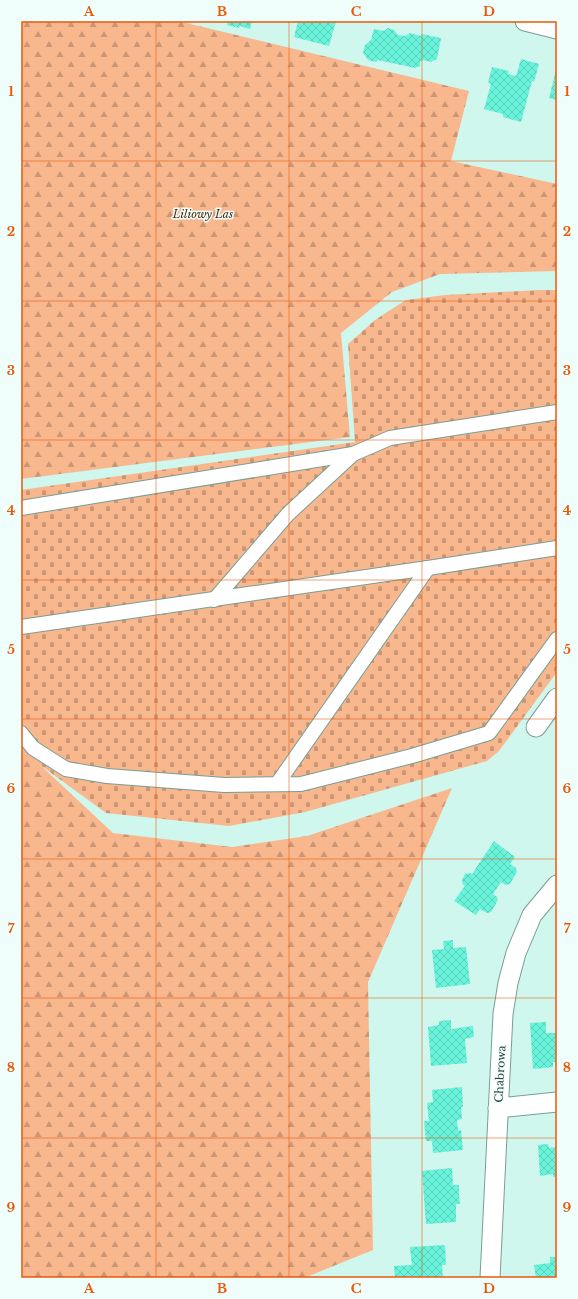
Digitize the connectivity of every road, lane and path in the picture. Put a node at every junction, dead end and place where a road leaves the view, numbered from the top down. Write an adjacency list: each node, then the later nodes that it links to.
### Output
1 (525, 21): 2 (street)
2 (557, 29)
3 (557, 412): 4 (street)
4 (353, 454): 5 (street); 8 (street)
5 (21, 508)
6 (557, 548): 7 (street)
7 (428, 568): 8 (street); 14 (street)
8 (214, 600): 9 (street)
9 (21, 627)
10 (557, 639): 14 (street)
11 (557, 698): 12 (street)
12 (536, 727)
13 (21, 733): 14 (street)
14 (277, 784)
15 (557, 885): 17 (street, Chabrowa)
16 (557, 1102): 17 (street)
17 (498, 1108): 18 (street, Chabrowa)
18 (490, 1278)

